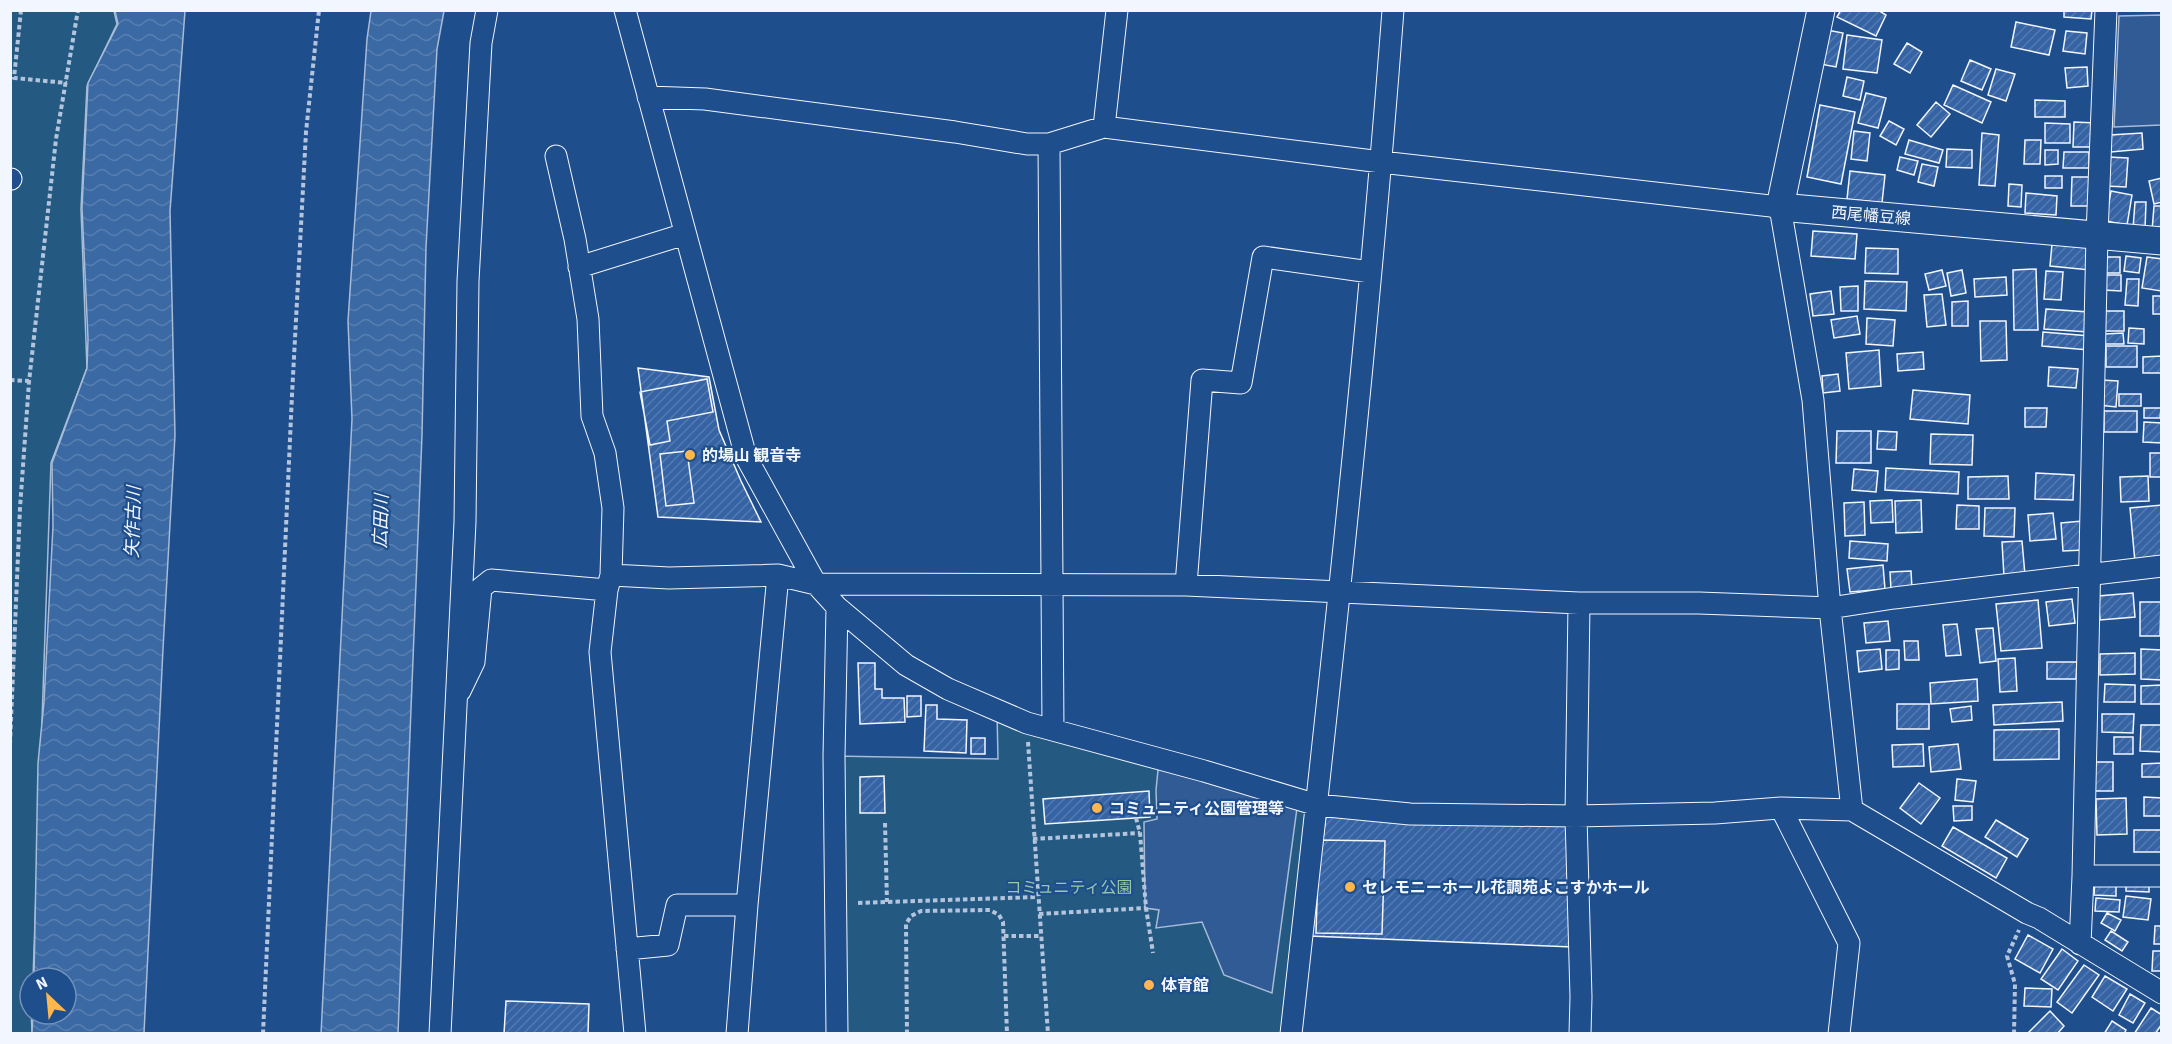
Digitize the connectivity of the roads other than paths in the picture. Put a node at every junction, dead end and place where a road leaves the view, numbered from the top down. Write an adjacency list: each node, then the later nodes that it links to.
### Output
1 (487, 10): 29 (street)
2 (625, 10): 7 (street)
3 (1117, 10): 8 (street)
4 (1393, 10): 11 (street)
5 (1821, 10): 12 (main road)
6 (2106, 10): 14 (street)
7 (648, 98): 9 (street); 13 (street)
8 (1104, 127): 9 (street); 11 (street)
9 (1049, 144): 24 (street)
10 (556, 156): 16 (street)
11 (1382, 162): 12 (street); 17 (street)
12 (1780, 207): 14 (main road, 西尾幡豆線); 28 (street)
13 (685, 234): 16 (street); 22 (street)
14 (2097, 236): 15 (main road, 西尾幡豆線); 20 (street)
15 (2162, 241)
16 (579, 267): 21 (street)
17 (1370, 272): 23 (street); 25 (street)
18 (2162, 566): 20 (street)
19 (778, 575): 21 (street); 22 (street); 37 (street)
20 (2089, 576): 28 (street); 35 (street)
21 (609, 583): 29 (street); 39 (street)
22 (816, 584): 24 (street); 27 (street)
23 (1186, 585): 24 (street); 25 (street)
24 (1053, 586): 30 (street)
25 (1339, 590): 26 (street); 31 (street)
26 (1579, 603): 28 (street); 34 (street)
27 (837, 607): 30 (street); 44 (street)
28 (1830, 608): 33 (street)
29 (456, 699): 41 (street)
30 (1053, 730): 31 (street)
31 (1317, 805): 34 (street); 45 (street)
32 (1781, 808): 33 (street); 34 (street); 47 (street)
33 (1852, 810): 38 (street)
34 (1576, 816): 46 (street)
35 (2083, 876): 36 (street); 38 (street)
36 (2162, 876)
37 (747, 905): 39 (street); 43 (street)
38 (2080, 944): 40 (street)
39 (627, 950): 42 (street)
40 (2162, 993)
41 (440, 1034)
42 (634, 1034)
43 (738, 1034)
44 (837, 1034)
45 (1291, 1034)
46 (1580, 1034)
47 (1839, 1034)

